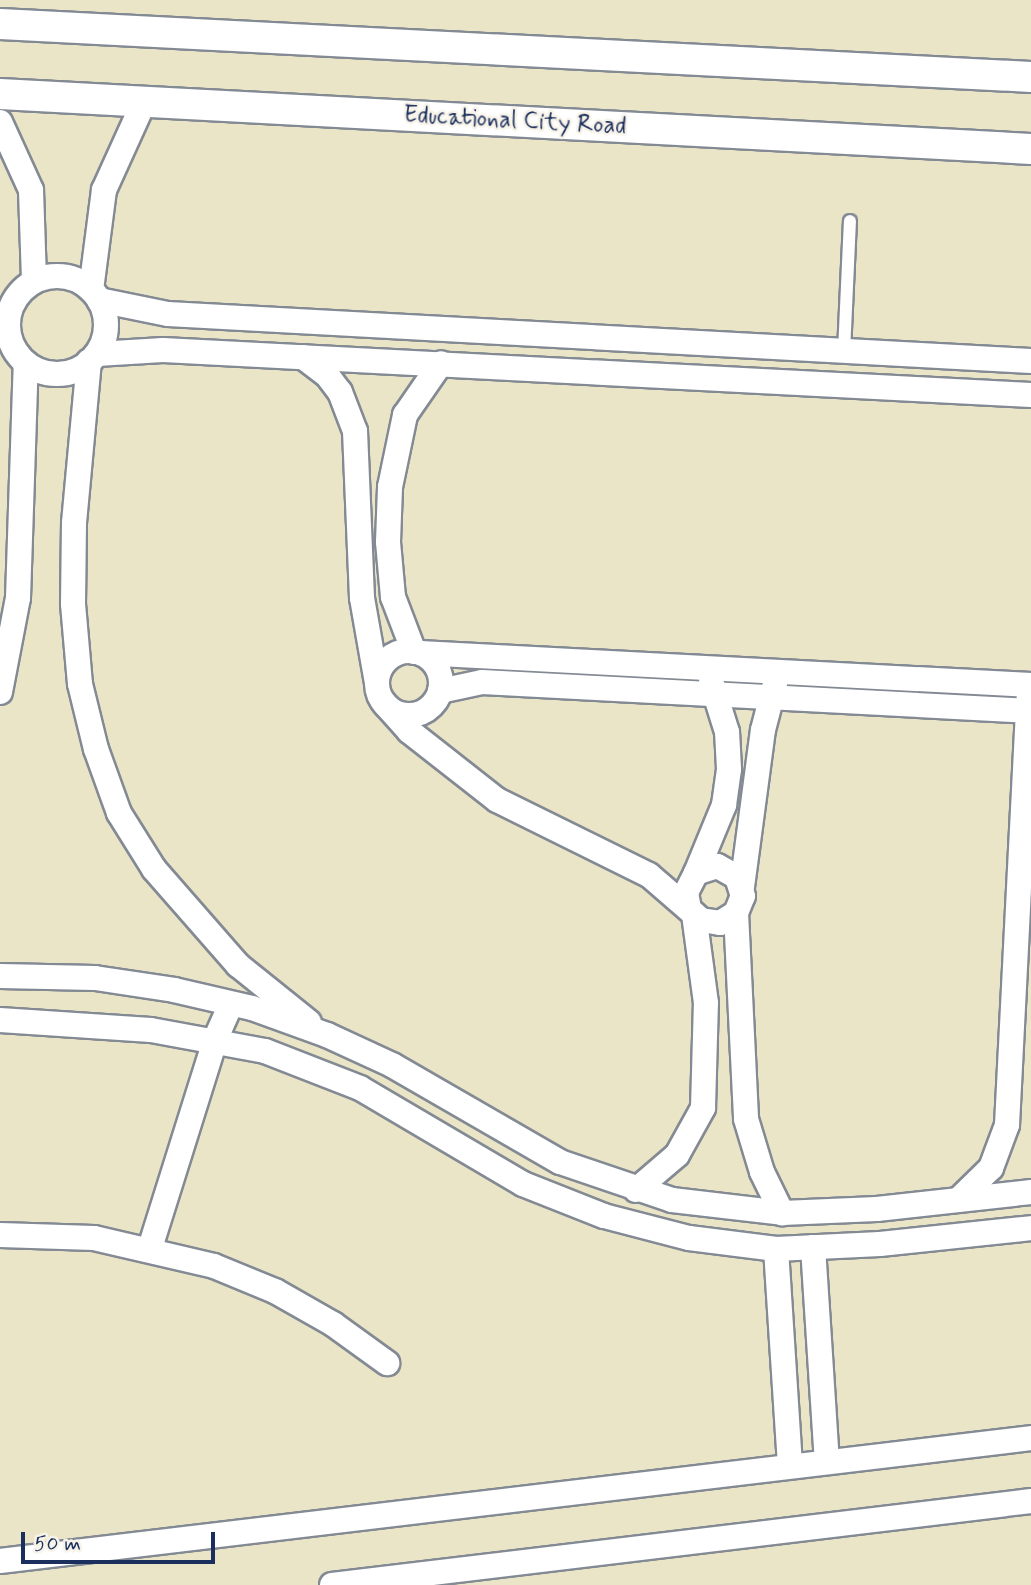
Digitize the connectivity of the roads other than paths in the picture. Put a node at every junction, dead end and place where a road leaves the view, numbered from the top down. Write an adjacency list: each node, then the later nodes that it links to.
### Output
1 (0, 24): 2 (street)
2 (1031, 77)
3 (0, 94): 4 (street, Educational City Road)
4 (145, 102): 6 (street, Educational City Road); 9 (street)
5 (0, 122): 8 (street)
6 (1031, 149)
7 (850, 221): 10 (lane)
8 (19, 289): 9 (street); 11 (street)
9 (95, 295): 10 (street); 14 (street)
10 (844, 352): 13 (street)
11 (14, 354): 14 (street); 24 (street)
12 (303, 357): 14 (street); 16 (street); 25 (street)
13 (936, 357): 15 (street); 17 (street)
14 (93, 358): 37 (street)
15 (1031, 361)
16 (441, 363): 17 (street); 19 (street)
17 (933, 392): 18 (street)
18 (1031, 395)
19 (417, 652): 20 (street); 23 (street); 25 (street)
20 (705, 668): 21 (street); 26 (street)
21 (780, 672): 22 (street); 27 (street)
22 (1030, 685): 28 (street)
23 (440, 691): 25 (street); 26 (street)
24 (0, 692)
25 (381, 693): 32 (street)
26 (718, 695): 27 (street); 29 (street)
27 (770, 698): 28 (street); 30 (street)
28 (1030, 711): 31 (street)
29 (696, 873): 30 (street); 32 (street)
30 (742, 887): 33 (street)
31 (1025, 897): 41 (street)
32 (692, 911): 33 (street); 39 (street)
33 (736, 913): 43 (street)
34 (0, 976): 35 (street)
35 (231, 1004): 37 (street); 38 (street)
36 (0, 1020): 38 (street)
37 (327, 1035): 39 (street)
38 (215, 1040): 48 (street); 49 (street)
39 (636, 1190): 43 (street)
40 (1031, 1192): 41 (street)
41 (958, 1200): 42 (street)
42 (877, 1209): 43 (street); 46 (street)
43 (782, 1213)
44 (1031, 1228): 46 (street)
45 (0, 1235): 48 (street)
46 (880, 1244): 47 (street)
47 (813, 1247): 49 (street); 52 (street)
48 (150, 1248): 50 (street)
49 (776, 1249): 53 (street)
50 (387, 1363)
51 (1031, 1438): 52 (street)
52 (827, 1462): 53 (street)
53 (790, 1466): 55 (street)
54 (1031, 1501): 56 (street)
55 (0, 1561)
56 (332, 1585)

